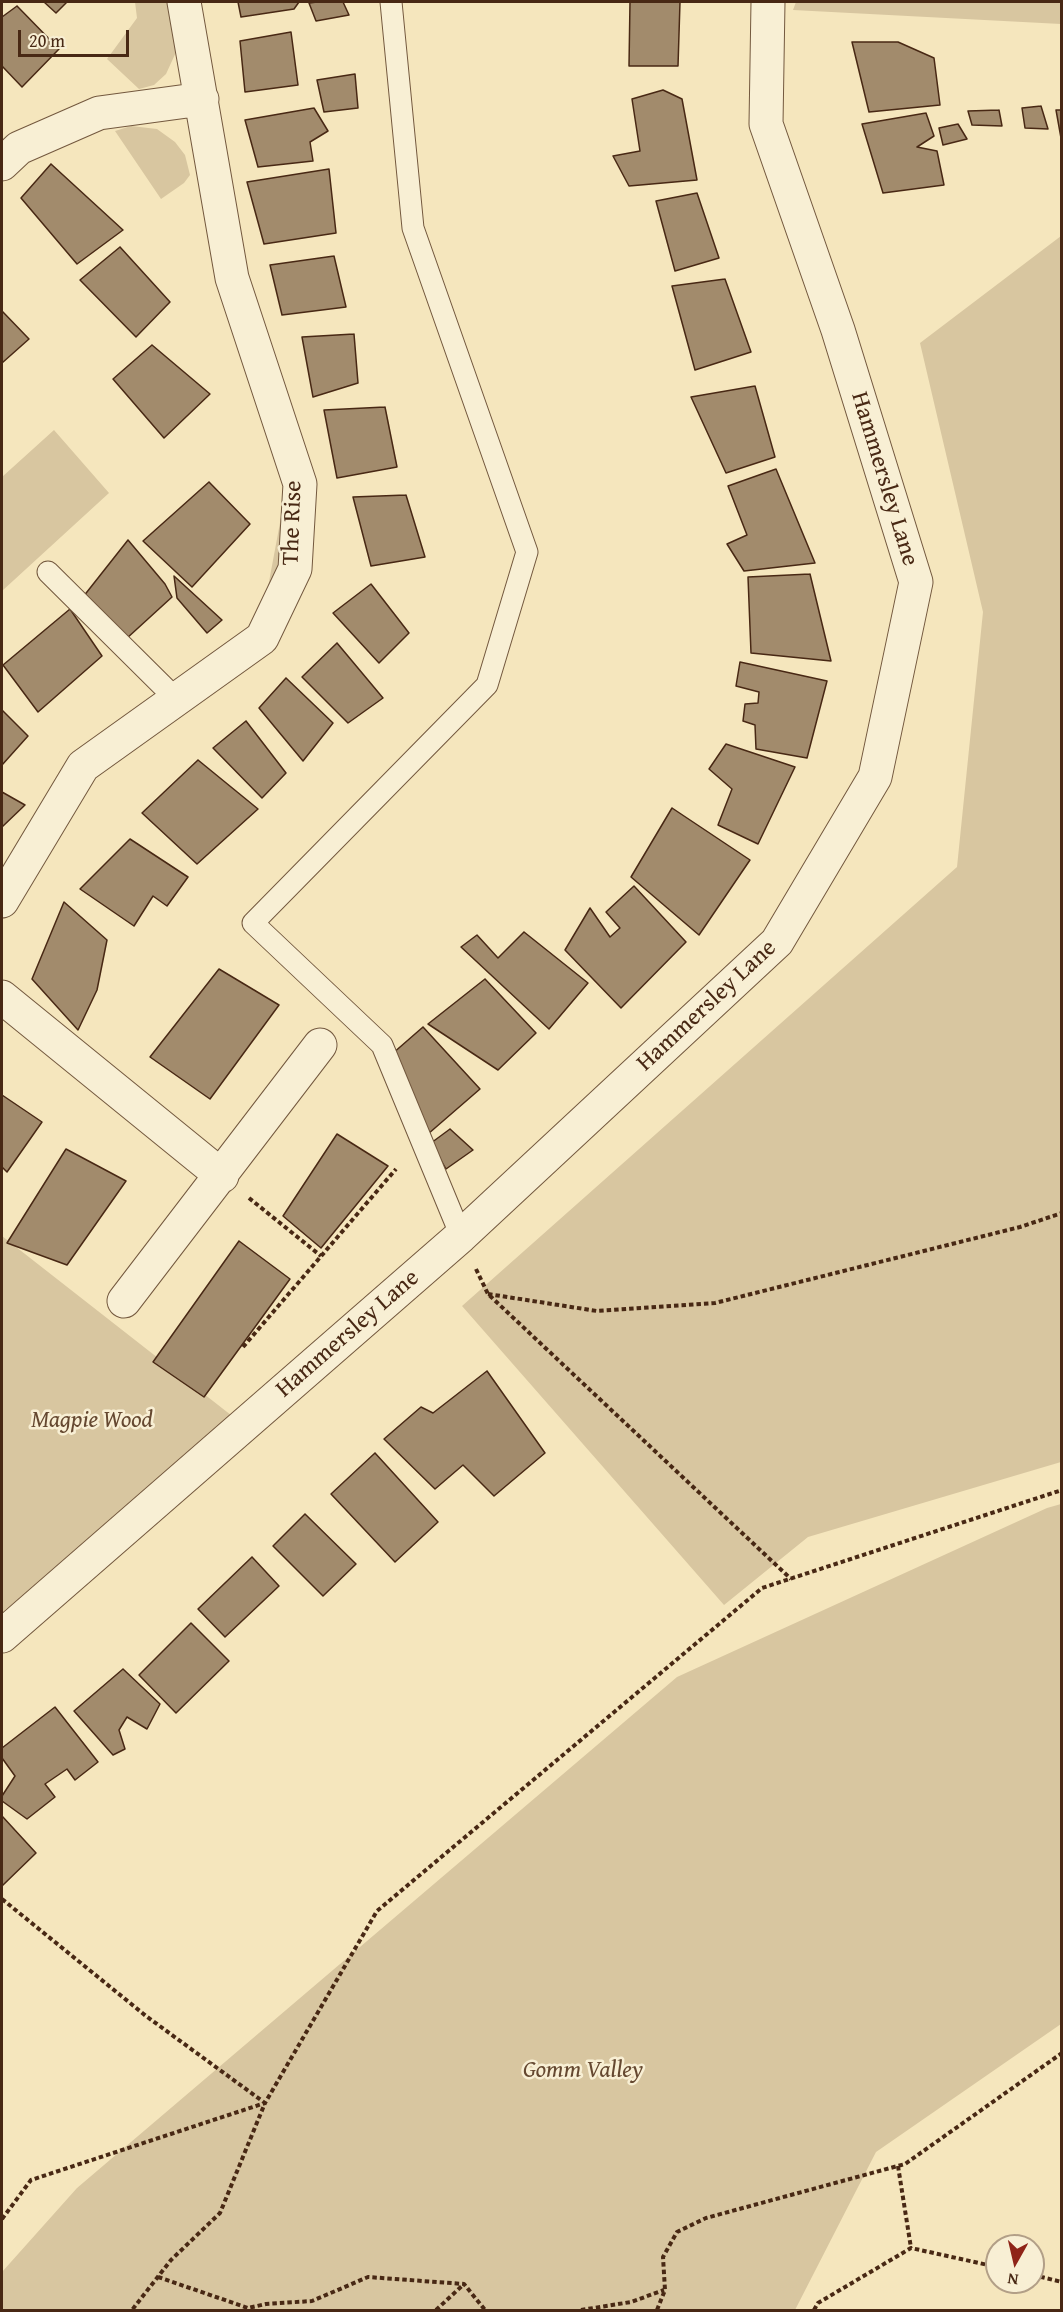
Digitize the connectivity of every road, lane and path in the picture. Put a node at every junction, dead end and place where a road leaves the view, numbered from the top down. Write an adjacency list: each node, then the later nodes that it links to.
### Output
1 (184, 2): 4 (street, The Rise)
2 (391, 2): 14 (lane)
3 (768, 2): 14 (street, Hammersley Lane)
4 (202, 99): 5 (street); 7 (street, The Rise)
5 (2, 164)
6 (48, 572): 7 (lane)
7 (175, 698): 8 (street, The Rise)
8 (2, 901)
9 (2, 997): 12 (street)
10 (320, 1046): 12 (street)
11 (396, 1169): 15 (path)
12 (222, 1176): 15 (path); 17 (street)
13 (1062, 1213): 16 (path)
14 (461, 1236): 16 (path); 21 (street, Hammersley Lane)
15 (321, 1256): 18 (path)
16 (488, 1294): 20 (path)
17 (124, 1301)
18 (243, 1347)
19 (1062, 1490): 20 (path)
20 (791, 1579): 24 (path)
21 (2, 1636)
22 (2, 1899): 24 (path)
23 (1062, 2053): 25 (path)
24 (265, 2103): 26 (path); 29 (path)
25 (898, 2166): 27 (path); 33 (path)
26 (2, 2219)
27 (911, 2248): 28 (path); 39 (path)
28 (985, 2264)
29 (158, 2277): 32 (path); 34 (path)
30 (1045, 2278): 31 (path)
31 (1062, 2282)
32 (464, 2284): 35 (path); 36 (path)
33 (665, 2290): 37 (path); 38 (path)
34 (132, 2310)
35 (436, 2310)
36 (485, 2310)
37 (581, 2310)
38 (657, 2310)
39 (814, 2310)

